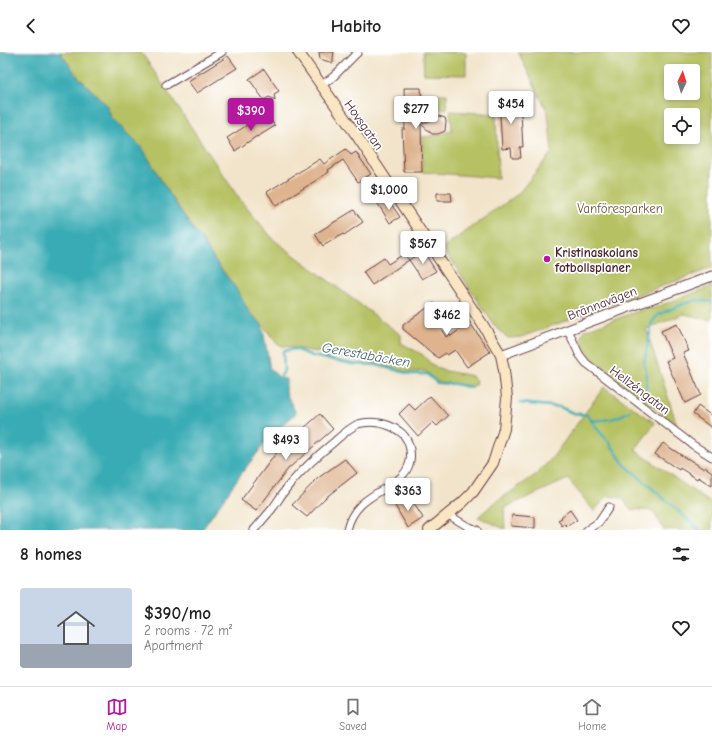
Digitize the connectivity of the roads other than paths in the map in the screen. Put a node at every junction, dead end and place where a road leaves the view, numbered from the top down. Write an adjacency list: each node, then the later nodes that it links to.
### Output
1 (222, 52): 4 (street)
2 (298, 52): 5 (main road, Hovsgatan)
3 (358, 52): 5 (street)
4 (166, 85)
5 (321, 86): 8 (main road, Hovsgatan)
6 (712, 276): 7 (street, Brännavägen)
7 (568, 330): 8 (street, Brännavägen); 9 (street, Hellzéngatan)
8 (500, 355): 11 (main road, Hovsgatan)
9 (712, 457)
10 (609, 507): 16 (street)
11 (448, 514): 14 (main road, Hovsgatan); 15 (street)
12 (254, 530): 13 (street)
13 (347, 530)
14 (429, 530)
15 (476, 530)
16 (587, 530)

